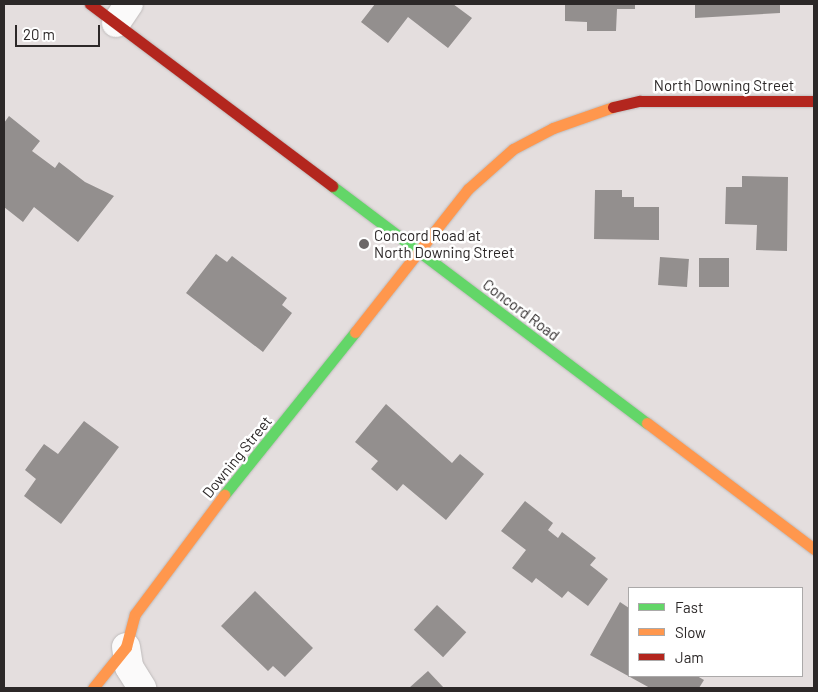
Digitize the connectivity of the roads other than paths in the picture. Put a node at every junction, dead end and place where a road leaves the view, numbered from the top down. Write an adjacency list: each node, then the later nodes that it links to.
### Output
1 (90, 4): 2 (street, Concord Road)
2 (123, 14): 4 (street, Concord Road)
3 (814, 101): 4 (street, North Downing Street)
4 (416, 250): 5 (street, Concord Road); 6 (street, Downing Street)
5 (814, 549)
6 (126, 647): 7 (street, Downing Street); 8 (street)
7 (93, 688)
8 (142, 688)

